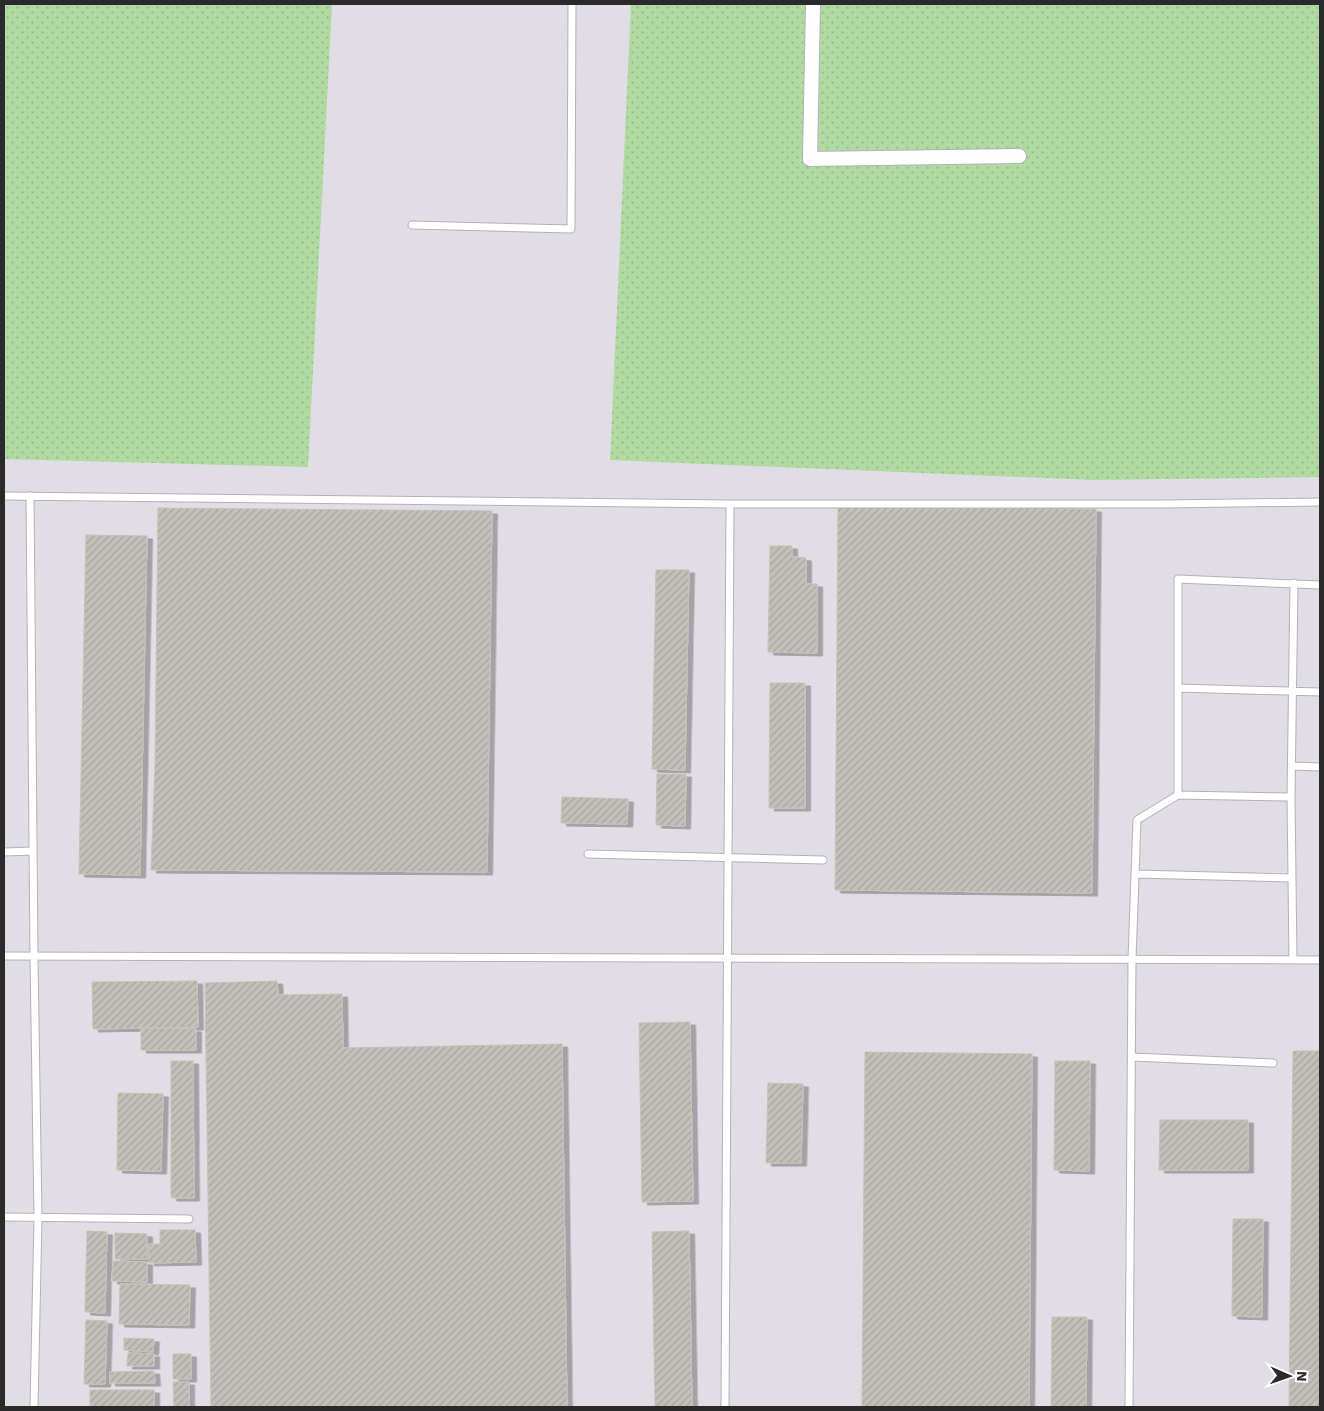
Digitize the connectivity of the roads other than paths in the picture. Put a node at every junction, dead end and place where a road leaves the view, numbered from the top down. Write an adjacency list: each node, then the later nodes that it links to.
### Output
1 (572, 4): 4 (lane)
2 (813, 4): 3 (street)
3 (1019, 156)
4 (412, 225)
5 (4, 496): 6 (lane)
6 (30, 496): 8 (lane); 18 (lane)
7 (1320, 502): 8 (lane)
8 (730, 504): 21 (lane)
9 (1294, 583): 10 (lane); 11 (lane); 12 (lane)
10 (1320, 585)
11 (1178, 688): 12 (lane); 16 (lane)
12 (1293, 692): 13 (lane); 14 (lane)
13 (1320, 692)
14 (1292, 766): 15 (lane); 17 (lane)
15 (1320, 767)
16 (1178, 795): 17 (lane); 23 (lane)
17 (1291, 797): 24 (lane)
18 (33, 851): 19 (lane); 26 (lane)
19 (4, 852)
20 (588, 854): 21 (lane)
21 (728, 857): 22 (lane); 27 (lane)
22 (823, 860)
23 (1136, 874): 24 (lane); 28 (lane)
24 (1292, 878): 29 (lane)
25 (4, 956): 26 (lane)
26 (34, 957): 27 (lane); 34 (lane)
27 (728, 958): 28 (lane); 37 (lane)
28 (1132, 959): 29 (lane); 31 (lane)
29 (1293, 960): 30 (lane)
30 (1320, 960)
31 (1132, 1057): 32 (lane); 38 (lane)
32 (1274, 1063)
33 (4, 1217): 34 (lane)
34 (38, 1218): 35 (lane); 36 (lane)
35 (189, 1219)
36 (34, 1407)
37 (725, 1407)
38 (1129, 1407)

